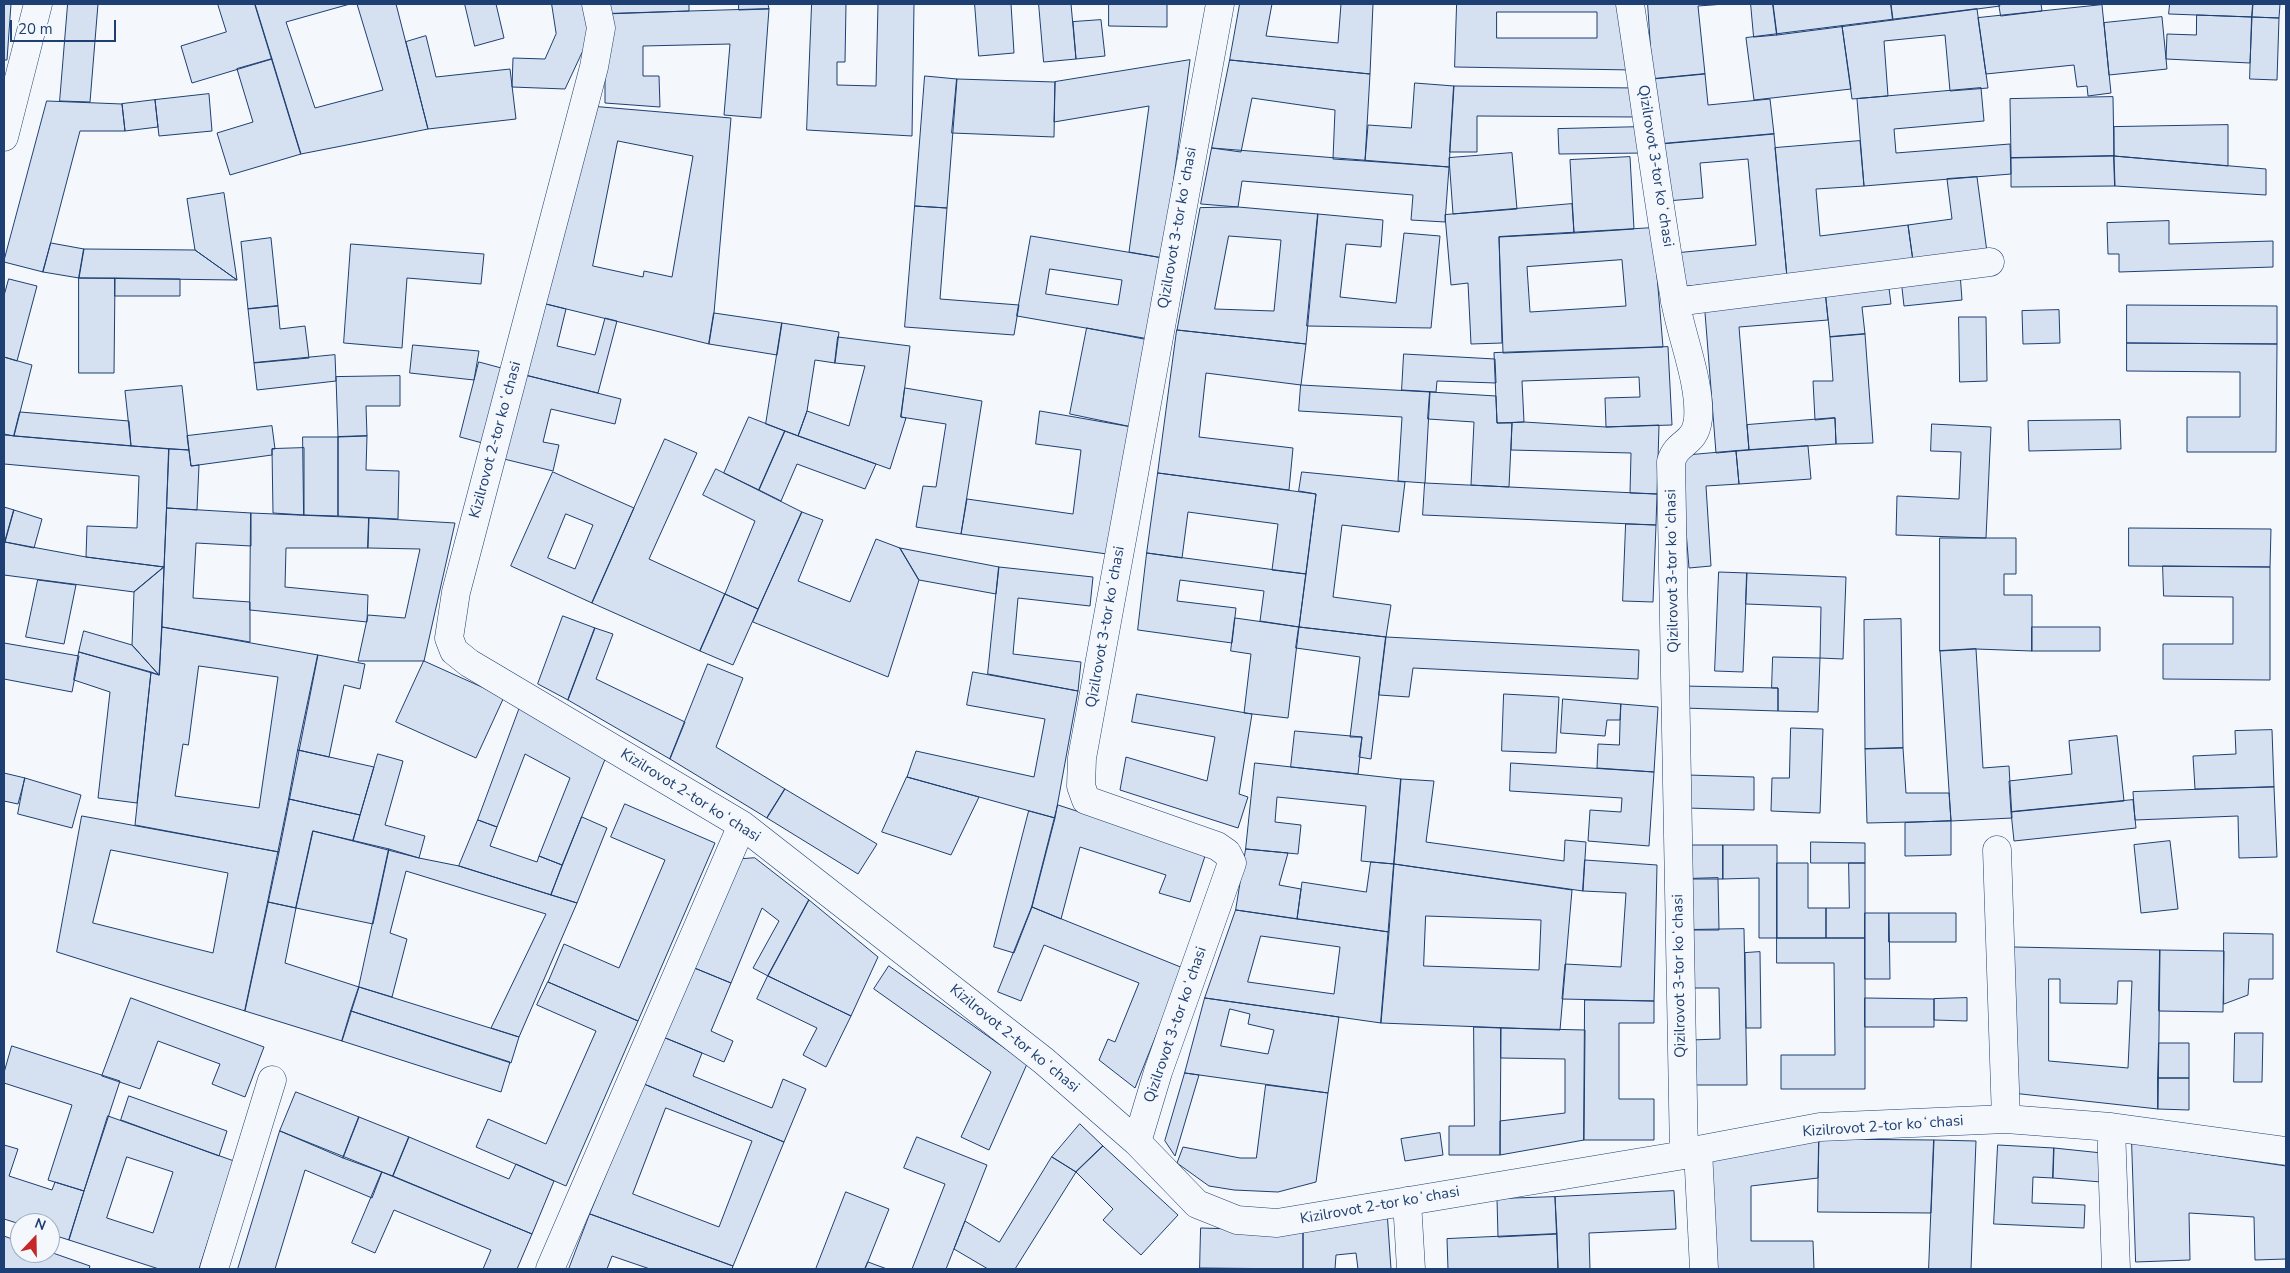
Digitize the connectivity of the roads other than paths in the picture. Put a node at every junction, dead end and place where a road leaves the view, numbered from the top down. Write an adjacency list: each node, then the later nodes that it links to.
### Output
1 (38, 4): 5 (street)
2 (596, 4): 8 (street, Kizilrovot 2-tor koʻchasi)
3 (1220, 4): 13 (street, Qizilrovot 3-tor koʻchasi)
4 (1630, 4): 7 (street, Qizilrovot 3-tor koʻchasi)
5 (4, 138)
6 (1990, 262): 7 (street)
7 (1675, 302): 15 (street, Qizilrovot 3-tor koʻchasi)
8 (742, 825): 13 (street, Kizilrovot 2-tor koʻchasi); 18 (street)
9 (1997, 850): 11 (street)
10 (272, 1080): 17 (street)
11 (2006, 1119): 12 (street, Kizilrovot 2-tor koʻchasi); 15 (street, Kizilrovot 2-tor koʻchasi)
12 (2111, 1127): 14 (street, Kizilrovot 2-tor koʻchasi); 21 (street)
13 (1137, 1142): 16 (street, Kizilrovot 2-tor koʻchasi)
14 (2286, 1151)
15 (1691, 1153): 16 (street, Kizilrovot 2-tor koʻchasi); 20 (street, Qizilrovot 3-tor koʻchasi)
16 (1407, 1201): 19 (street)
17 (214, 1269)
18 (550, 1269)
19 (1411, 1269)
20 (1704, 1269)
21 (2116, 1269)

